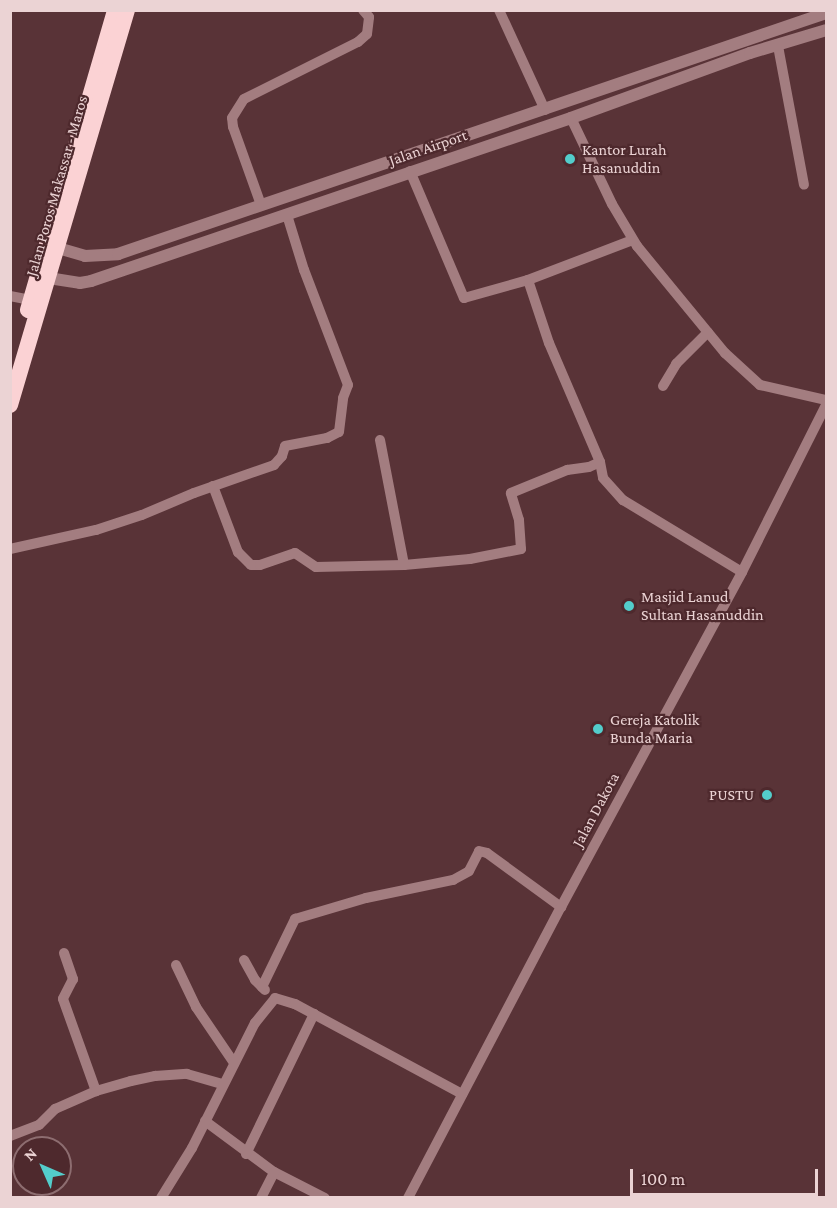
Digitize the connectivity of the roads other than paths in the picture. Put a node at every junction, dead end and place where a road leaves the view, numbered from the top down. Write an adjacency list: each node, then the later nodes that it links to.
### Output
1 (115, 10): 20 (highway, Jalan Poros Makassar - Maros)
2 (127, 10): 20 (highway, Jalan Poros Makassar - Maros)
3 (363, 10): 16 (street)
4 (499, 10): 10 (street)
5 (826, 13): 7 (street, Jalan Airport)
6 (826, 30): 8 (street, Jalan Airport)
7 (748, 39): 9 (street); 10 (street, Jalan Airport)
8 (778, 46): 9 (street, Jalan Airport); 15 (street)
9 (750, 53): 11 (street, Jalan Airport)
10 (545, 110): 12 (street, Jalan Airport)
11 (571, 118): 13 (street, Jalan Airport); 19 (street)
12 (518, 119): 13 (street); 16 (street, Jalan Airport)
13 (522, 134): 14 (street, Jalan Airport)
14 (410, 171): 17 (street, Jalan Airport); 23 (street)
15 (804, 185)
16 (261, 205): 18 (street, Jalan Airport)
17 (287, 215): 21 (street, Jalan Airport); 34 (street)
18 (165, 238): 20 (street, Jalan Airport); 21 (street)
19 (633, 240): 23 (street); 26 (street)
20 (53, 247): 22 (highway, Jalan Poros Makassar - Maros)
21 (170, 252): 22 (street, Jalan Airport)
22 (44, 278): 25 (highway, Jalan Poros Makassar - Maros); 30 (highway, Jalan Poros Makassar - Maros)
23 (528, 280): 33 (street)
24 (10, 296): 25 (street)
25 (31, 300): 27 (highway, Jalan Poros Makassar - Maros)
26 (708, 332): 28 (street); 29 (street)
27 (10, 365)
28 (663, 386)
29 (826, 400)
30 (10, 405)
31 (826, 405): 37 (street, Jalan Dakota)
32 (380, 440): 36 (street)
33 (600, 462): 36 (street); 37 (street)
34 (213, 486): 35 (street); 36 (street)
35 (10, 549)
36 (404, 565)
37 (742, 572): 38 (street, Jalan Dakota)
38 (561, 906): 42 (street); 48 (street, Jalan Dakota)
39 (64, 953): 47 (street)
40 (244, 960): 42 (street)
41 (176, 965): 45 (street)
42 (262, 987): 43 (street)
43 (275, 998): 44 (street); 45 (street)
44 (314, 1014): 48 (street); 51 (street)
45 (234, 1063): 46 (street)
46 (222, 1084): 47 (street); 49 (street)
47 (96, 1091): 50 (street)
48 (462, 1094): 56 (street, Jalan Dakota)
49 (205, 1121): 51 (street); 53 (street)
50 (10, 1136)
51 (246, 1154): 52 (street)
52 (274, 1172): 54 (street); 55 (street)
53 (161, 1197)
54 (261, 1197)
55 (325, 1197)
56 (408, 1197)

